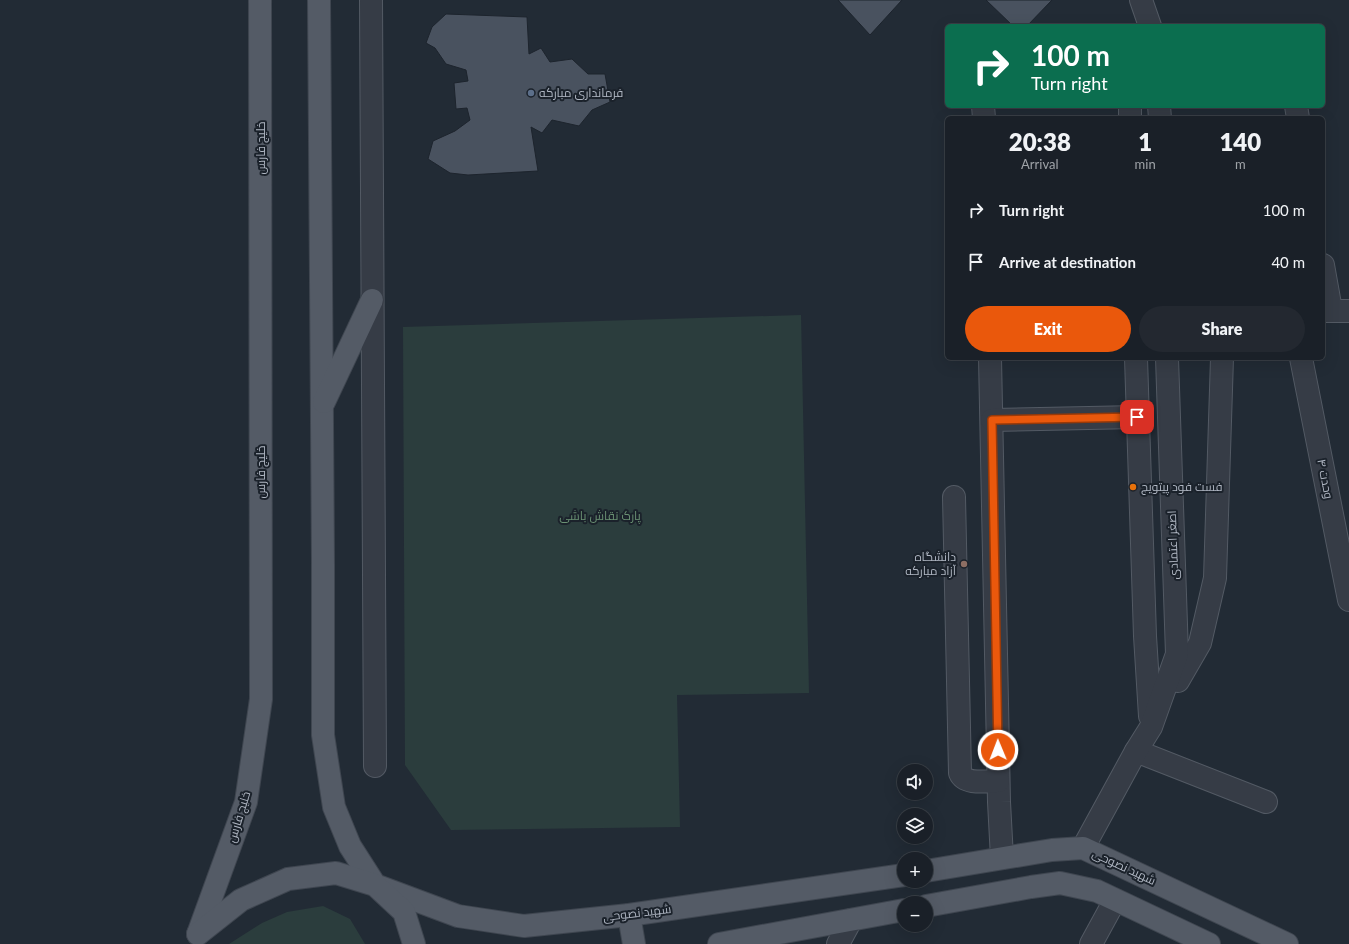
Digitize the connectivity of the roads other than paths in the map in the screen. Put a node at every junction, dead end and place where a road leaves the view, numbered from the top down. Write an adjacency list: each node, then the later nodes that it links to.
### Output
1 (260, 0): 35 (main road, خلیج فارس)
2 (319, 0): 15 (main road)
3 (371, 0): 8 (street)
4 (1141, 0): 5 (street); 6 (street)
5 (1134, 24)
6 (1149, 24)
7 (1325, 273): 9 (street)
8 (372, 300): 15 (main road); 22 (street)
9 (1334, 311)
10 (990, 360): 17 (street)
11 (1136, 360): 16 (street)
12 (1167, 360): 20 (street, اصغر اعتمادی)
13 (1222, 360): 20 (street)
14 (1301, 360): 19 (street, وحدت ۴)
15 (322, 406): 29 (main road)
16 (1137, 417): 17 (street); 20 (street)
17 (992, 420): 23 (street)
18 (954, 497): 23 (street)
19 (1349, 600)
20 (1151, 727): 21 (street, اصغر اعتمادی)
21 (1136, 751): 24 (street); 25 (street, اصغر اعتمادی)
22 (375, 766)
23 (998, 782): 26 (street)
24 (1266, 802)
25 (1083, 848): 26 (main road, شهید نصوحی); 42 (main road, شهید نصوحی)
26 (1002, 858): 27 (main road, شهید نصوحی)
27 (933, 870)
28 (897, 876): 33 (main road, شهید نصوحی)
29 (375, 885): 33 (main road, شهید نصوحی); 35 (main road, شهید نصوحی); 36 (main road)
30 (1115, 900): 31 (main road); 40 (street); 41 (main road)
31 (933, 905)
32 (897, 911): 34 (main road)
33 (629, 915): 37 (main road)
34 (851, 920): 38 (main road); 39 (street)
35 (194, 939)
36 (414, 944)
37 (634, 944)
38 (719, 944)
39 (838, 944)
40 (1091, 944)
41 (1209, 944)
42 (1287, 944)

